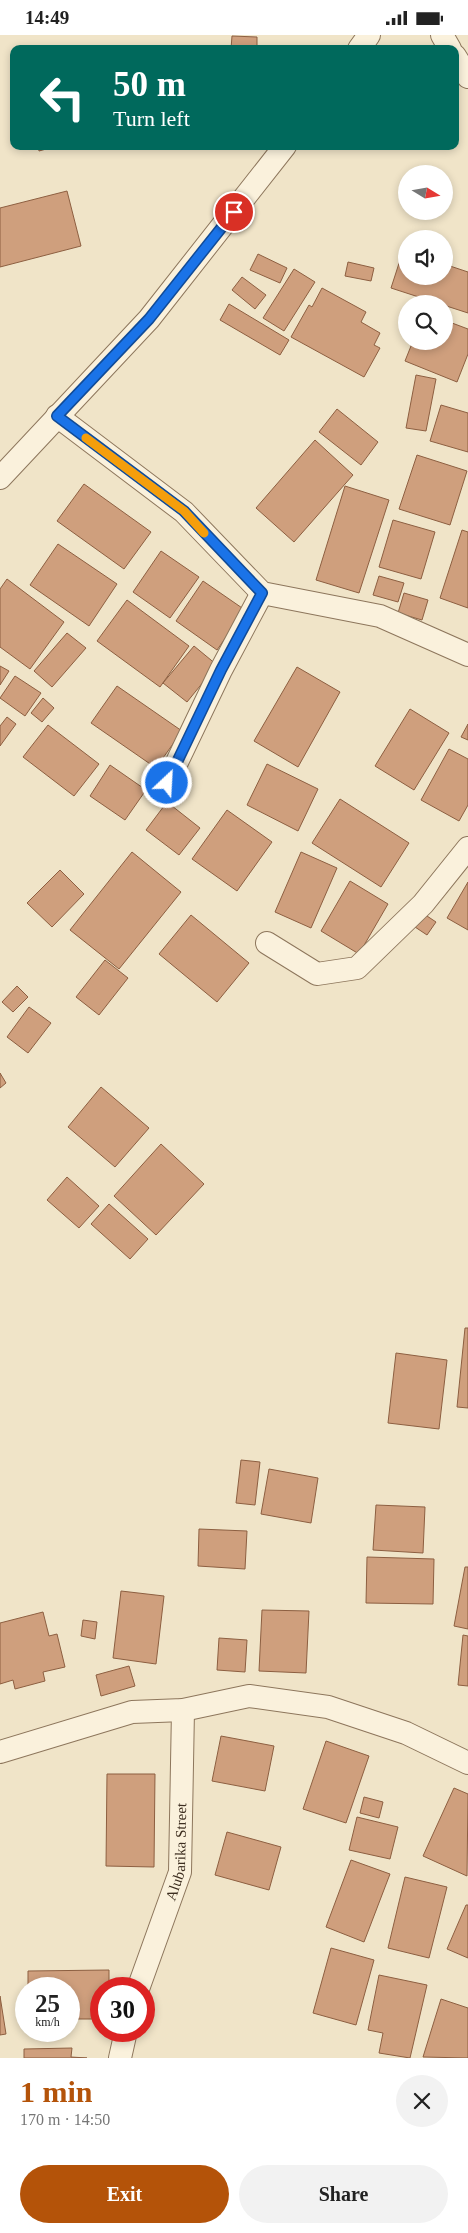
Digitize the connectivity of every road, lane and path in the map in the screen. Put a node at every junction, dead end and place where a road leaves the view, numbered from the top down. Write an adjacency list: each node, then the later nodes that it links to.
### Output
1 (369, 35): 2 (street)
2 (361, 45)
3 (459, 62): 4 (street)
4 (468, 77)
5 (282, 150): 6 (street)
6 (57, 416): 7 (street); 8 (street)
7 (0, 478)
8 (262, 593): 9 (street); 10 (street)
9 (468, 655)
10 (167, 783)
11 (468, 848): 12 (street)
12 (267, 943)
13 (183, 1710): 14 (street); 15 (street); 16 (street, Alubarika Street)
14 (0, 1752)
15 (468, 1763)
16 (142, 1977)
17 (124, 2042): 18 (street)
18 (120, 2058)

